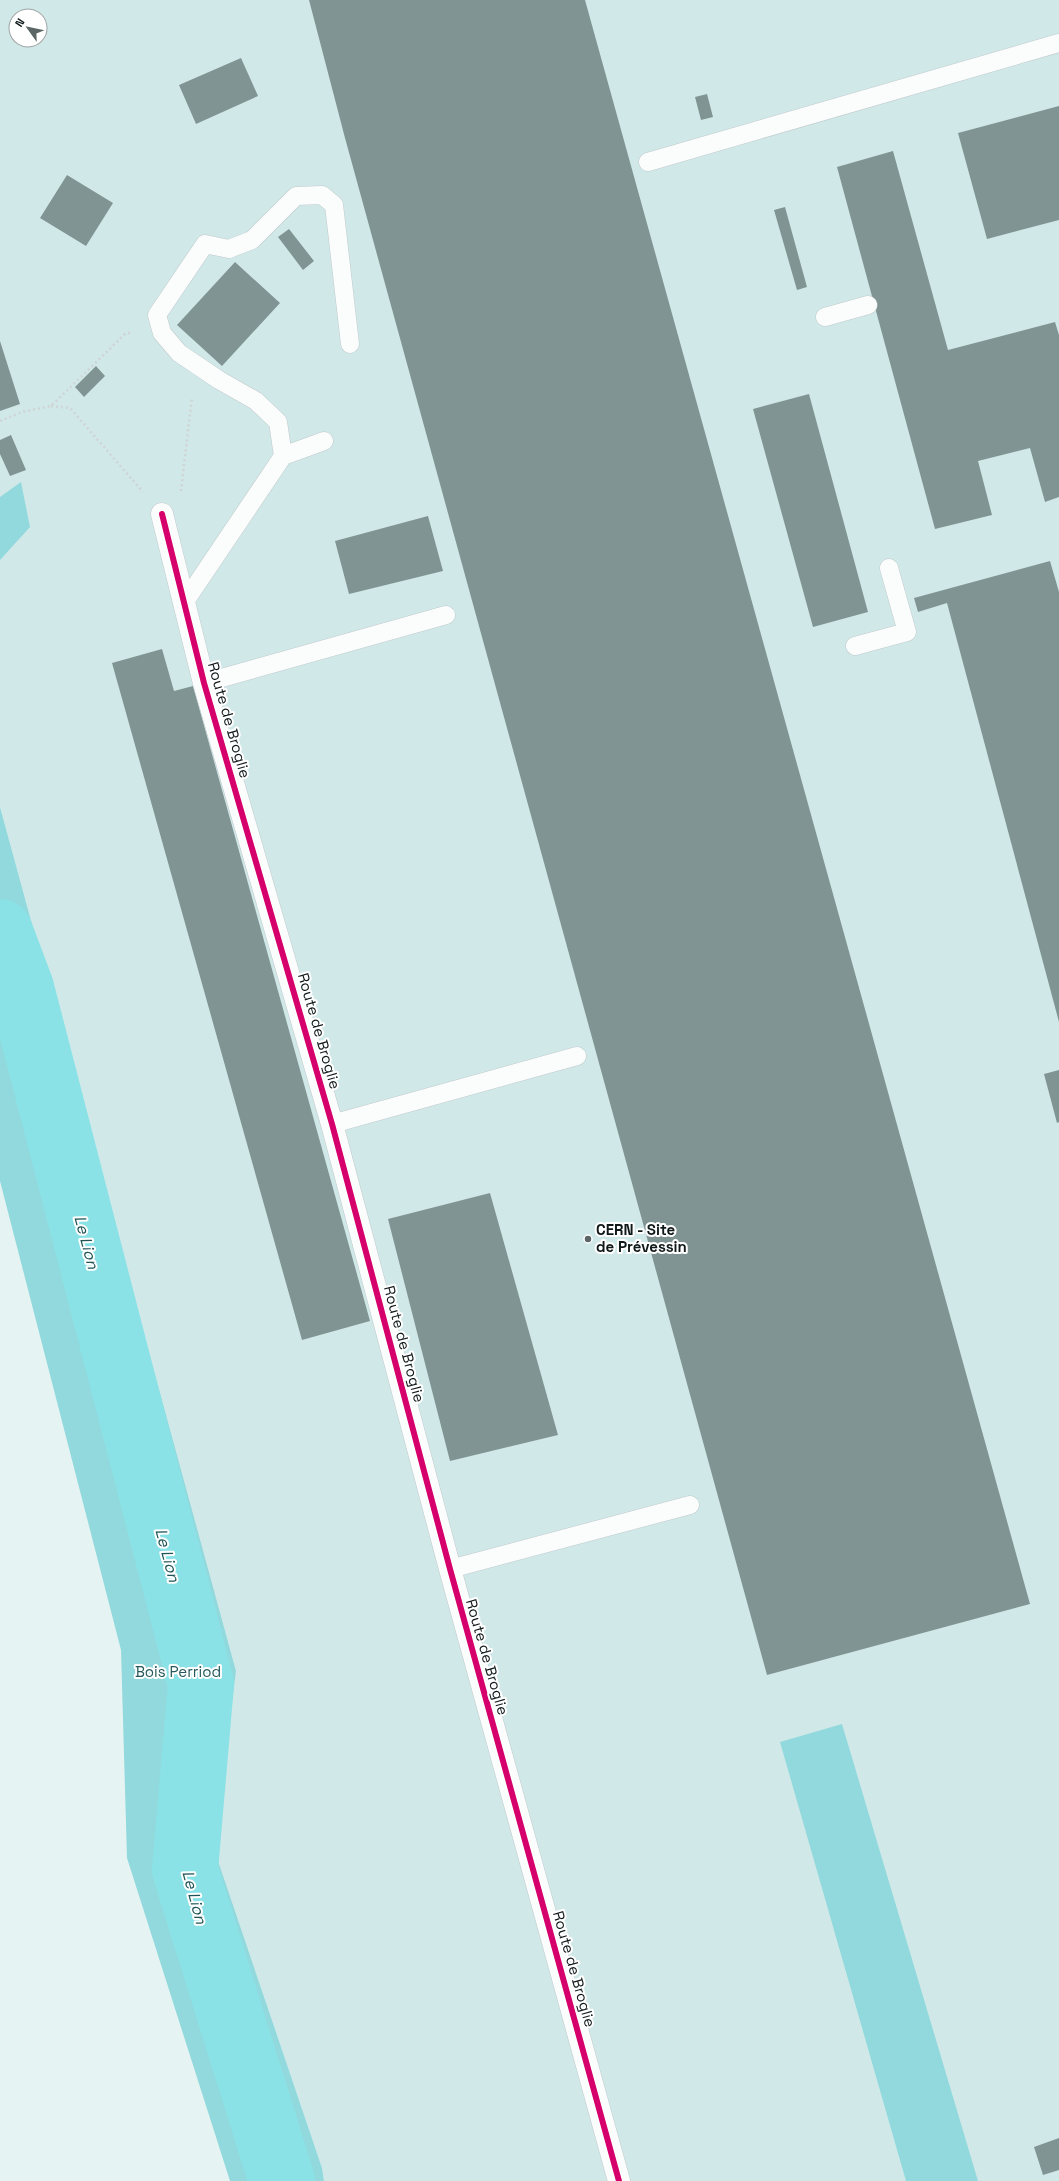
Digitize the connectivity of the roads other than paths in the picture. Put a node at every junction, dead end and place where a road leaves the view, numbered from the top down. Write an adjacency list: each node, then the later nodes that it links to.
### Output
1 (1059, 43): 2 (lane)
2 (648, 162)
3 (868, 305): 4 (lane)
4 (825, 317)
5 (350, 344): 7 (lane)
6 (324, 441): 7 (lane)
7 (283, 456): 10 (lane)
8 (162, 514): 10 (street, Route de Broglie)
9 (889, 568): 12 (lane)
10 (184, 603): 13 (street, Route de Broglie)
11 (446, 615): 13 (lane)
12 (855, 646)
13 (204, 683): 15 (street, Route de Broglie)
14 (577, 1056): 15 (lane)
15 (332, 1124): 17 (street, Route de Broglie)
16 (690, 1505): 17 (lane)
17 (450, 1570): 18 (street, Route de Broglie)
18 (619, 2181)

